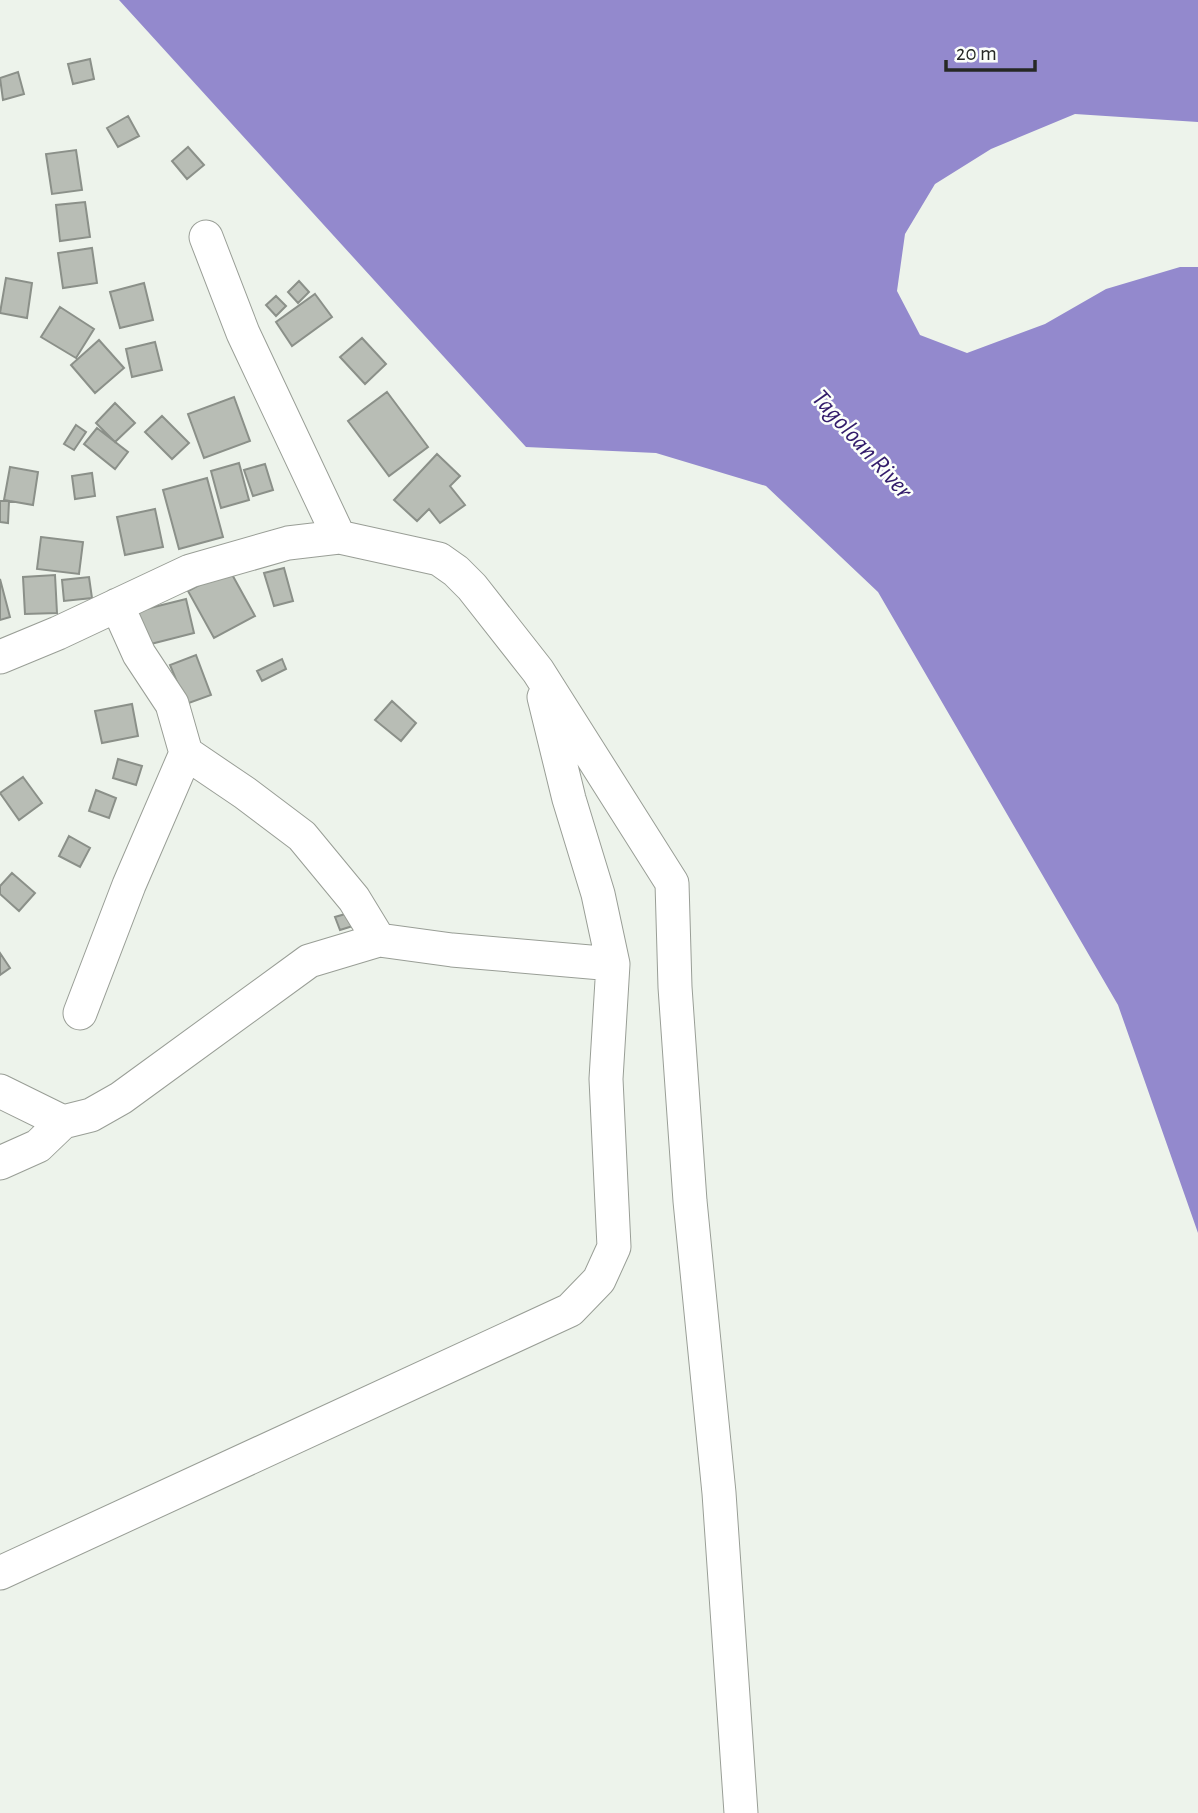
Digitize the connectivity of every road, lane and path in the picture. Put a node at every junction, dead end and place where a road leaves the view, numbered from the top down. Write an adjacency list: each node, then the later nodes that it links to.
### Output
1 (206, 237): 2 (street)
2 (339, 537): 3 (street); 5 (street)
3 (117, 605): 4 (street); 6 (street)
4 (0, 657)
5 (538, 671): 8 (street); 14 (street)
6 (186, 753): 7 (street); 9 (street)
7 (379, 940): 8 (street); 11 (street)
8 (613, 964): 13 (street)
9 (80, 1013)
10 (0, 1091): 11 (street)
11 (63, 1122): 12 (street)
12 (0, 1163)
13 (0, 1573)
14 (741, 1813)

